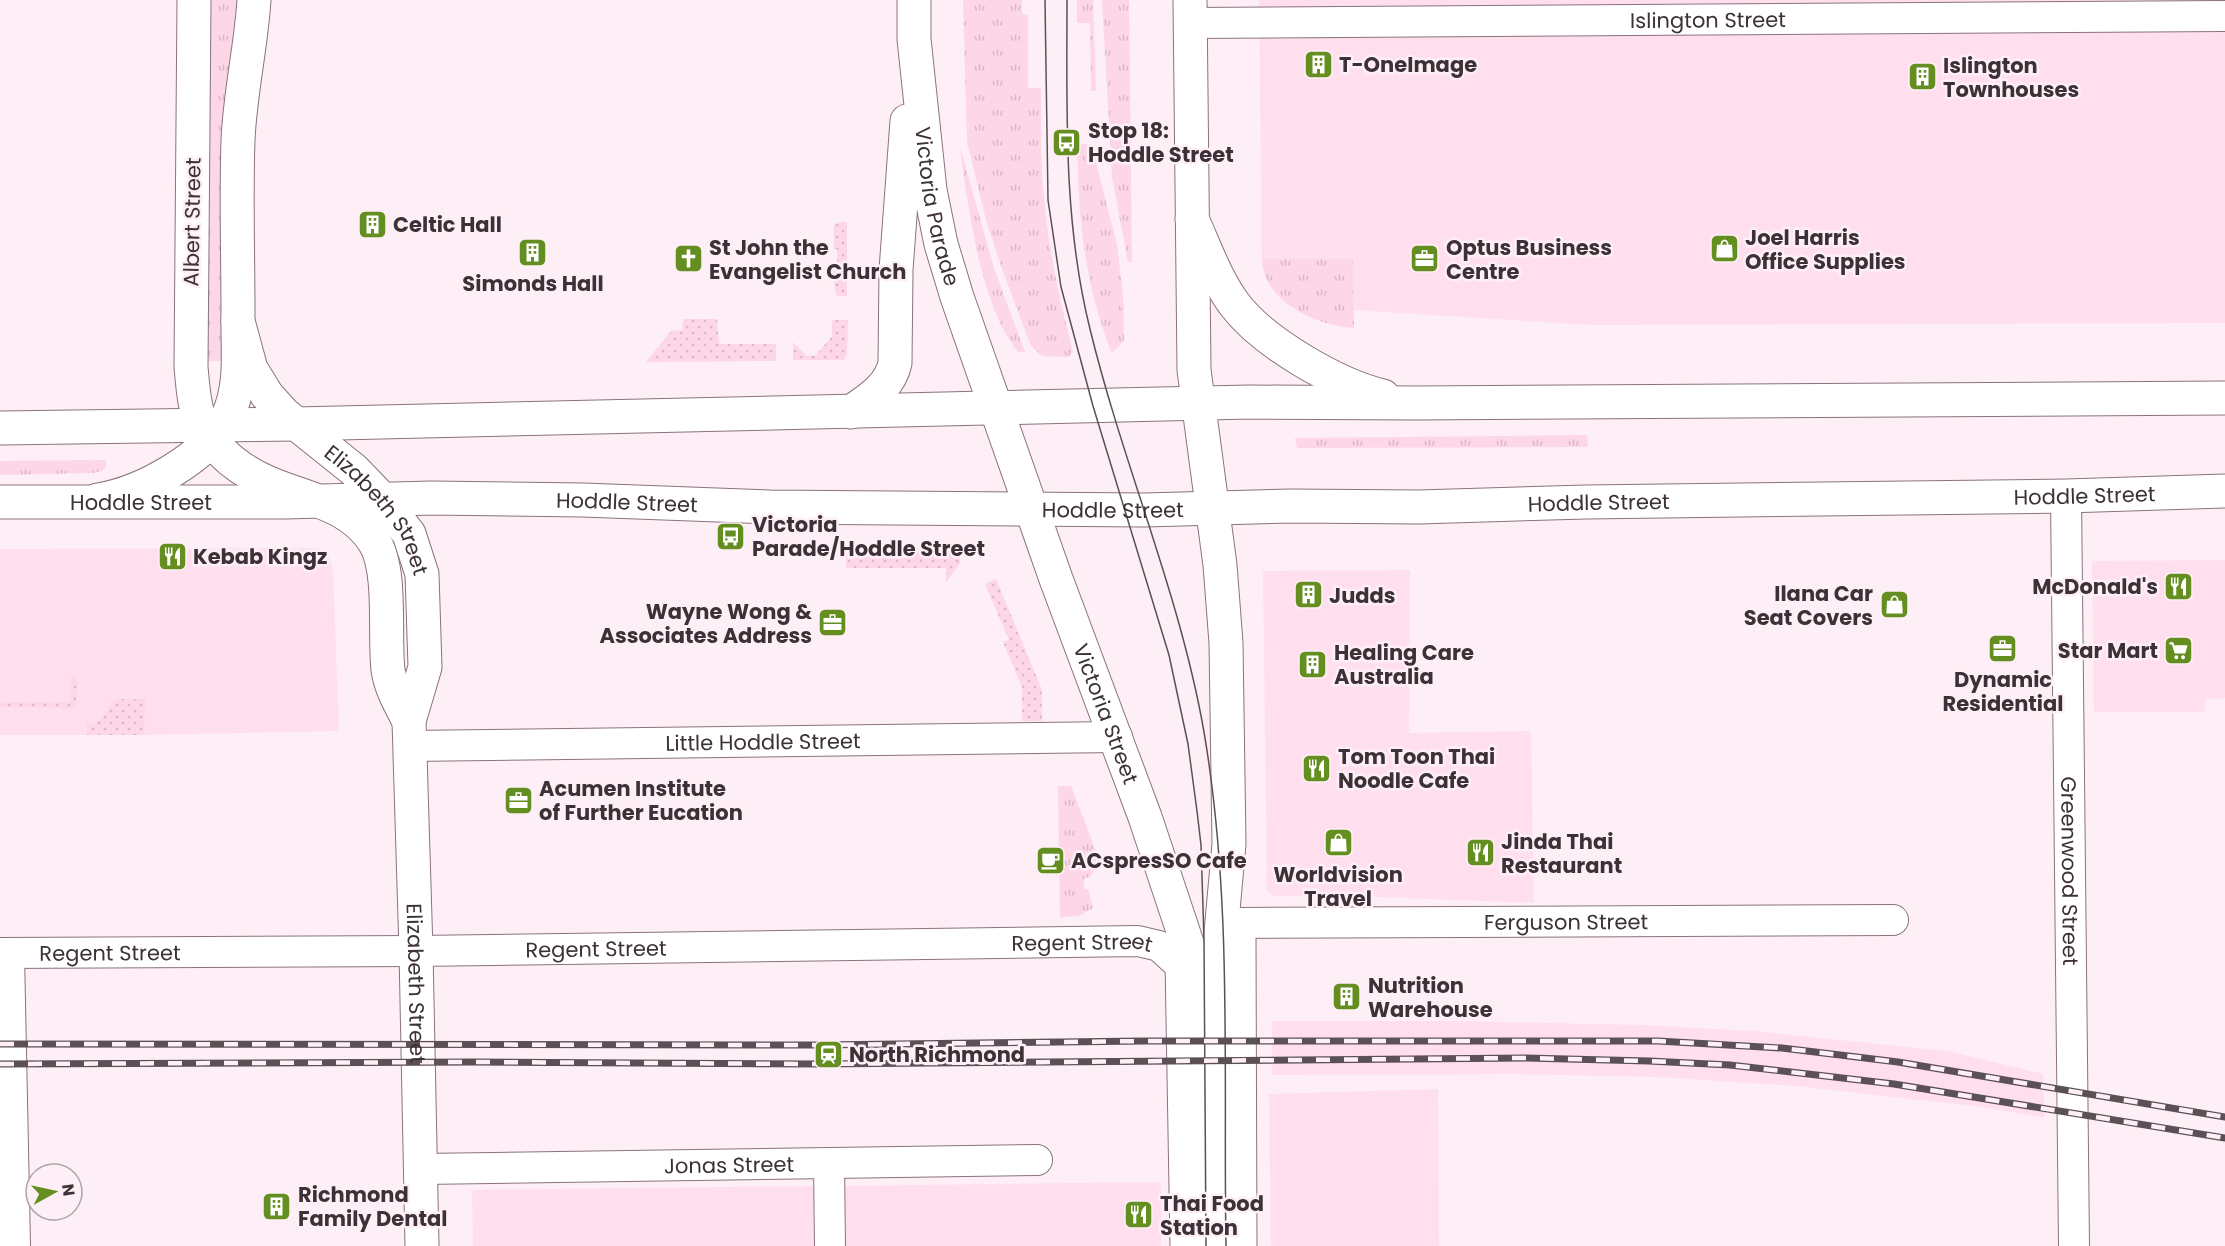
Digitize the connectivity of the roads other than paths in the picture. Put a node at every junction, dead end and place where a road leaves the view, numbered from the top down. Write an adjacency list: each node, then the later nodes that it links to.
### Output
1 (194, 0): 16 (main road, Albert Street)
2 (254, 0): 8 (main road)
3 (914, 0): 6 (main road, Victoria Parade)
4 (1190, 12): 5 (street, Islington Street); 7 (main road)
5 (2225, 16)
6 (914, 39): 12 (main road, Victoria Parade); 13 (main road)
7 (1192, 219): 10 (main road); 11 (main road)
8 (237, 321): 14 (main road); 16 (main road)
9 (2225, 398): 10 (main road)
10 (1417, 403): 11 (main road)
11 (1197, 405): 12 (main road); 24 (main road, Victoria Street)
12 (997, 407): 13 (main road); 23 (main road, Victoria Street)
13 (851, 412): 14 (main road)
14 (296, 424): 16 (main road); 19 (main road, Elizabeth Street)
15 (0, 428): 16 (main road)
16 (212, 430): 21 (main road); 22 (main road, Albert Street)
17 (2225, 491): 18 (main road, Hoddle Street)
18 (2066, 496): 24 (main road, Hoddle Street); 44 (street, Greenwood Street)
19 (383, 500): 22 (main road, Hoddle Street); 23 (main road, Hoddle Street); 25 (main road, Elizabeth Street)
20 (0, 502): 21 (main road, Hoddle Street)
21 (91, 502): 22 (main road, Hoddle Street)
22 (322, 502): 25 (main road, Elizabeth Street)
23 (1031, 508): 24 (main road, Hoddle Street); 26 (main road, Victoria Street)
24 (1214, 509): 27 (main road, Victoria Street)
25 (409, 733): 26 (street, Little Hoddle Street); 31 (main road, Elizabeth Street)
26 (1117, 737): 28 (main road, Victoria Street)
27 (1228, 844): 30 (main road); 34 (main road, Victoria Street)
28 (1174, 909): 33 (main road); 34 (main road, Victoria Street)
29 (1893, 920): 30 (street, Ferguson Street)
30 (1239, 923): 43 (main road)
31 (416, 951): 32 (street, Regent Street); 33 (street, Regent Street); 37 (main road, Elizabeth Street)
32 (4, 953): 38 (street)
33 (1182, 968): 41 (main road)
34 (1213, 1020): 42 (main road, Victoria Street)
35 (1037, 1160): 36 (street, Jonas Street)
36 (829, 1163): 37 (street, Jonas Street); 40 (street)
37 (421, 1169): 39 (main road, Elizabeth Street)
38 (15, 1246)
39 (422, 1246)
40 (830, 1246)
41 (1187, 1246)
42 (1216, 1246)
43 (1240, 1246)
44 (2074, 1246)

